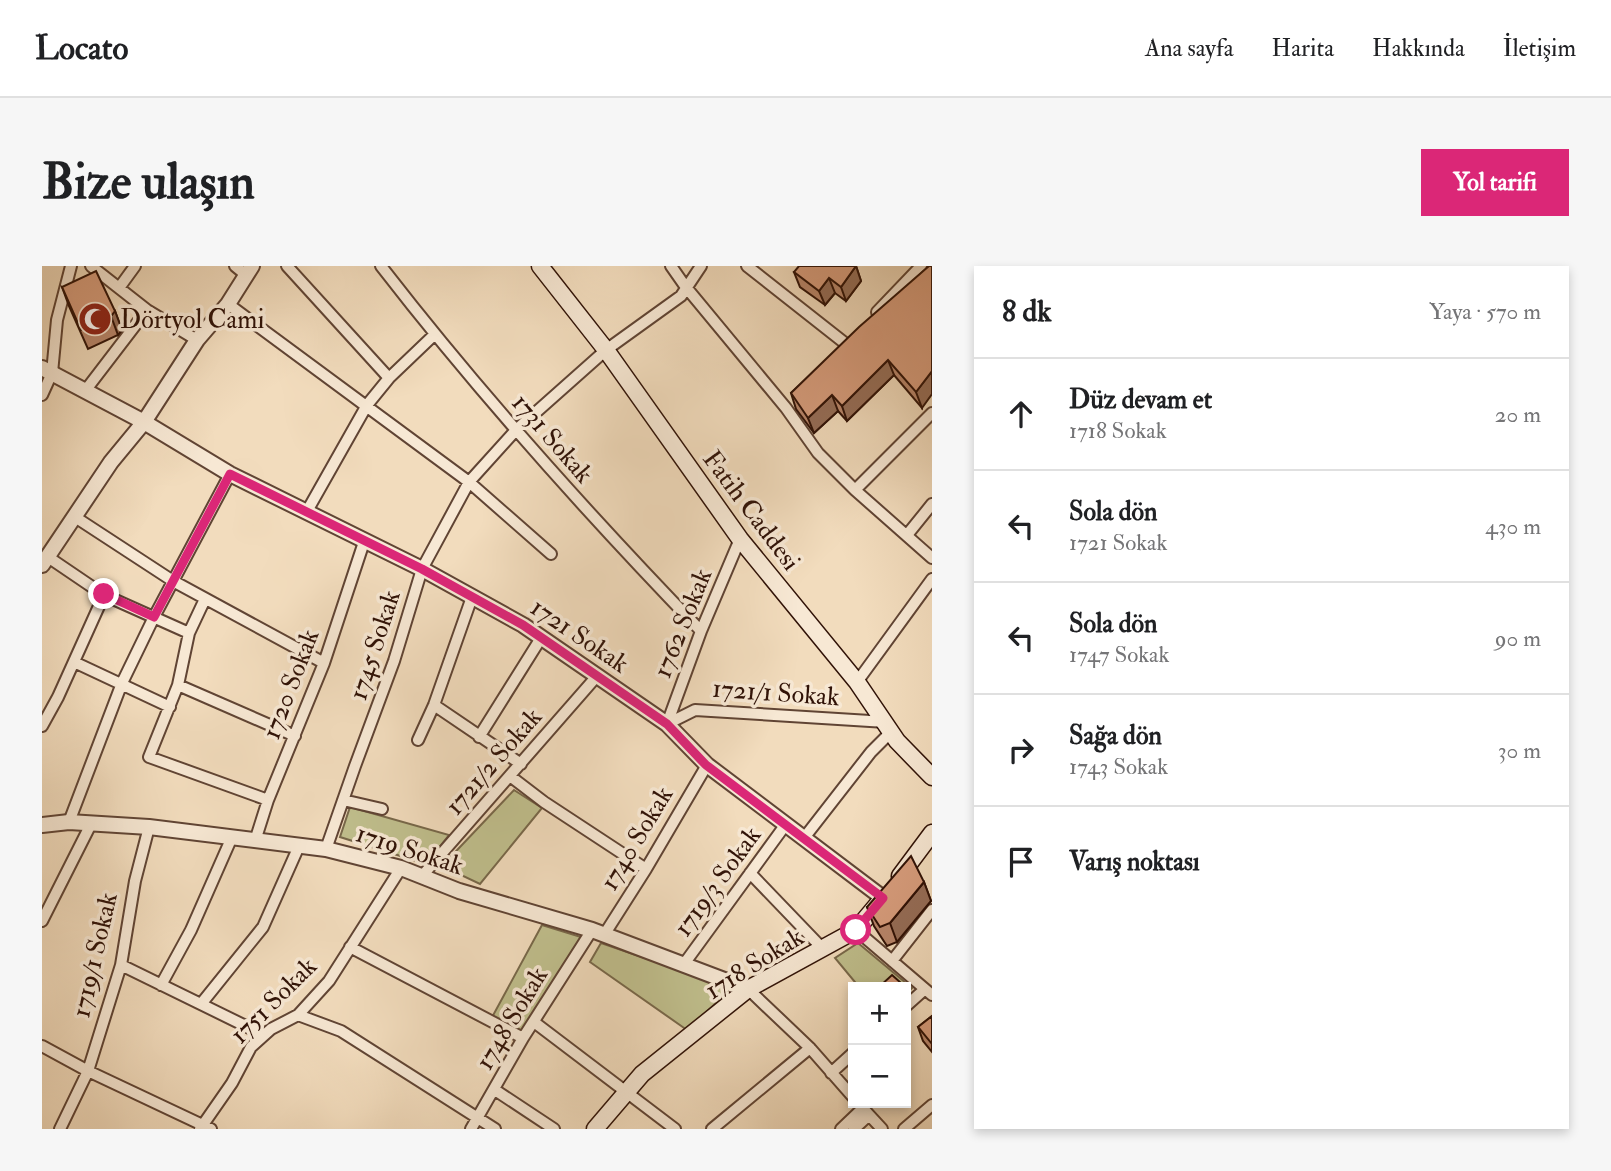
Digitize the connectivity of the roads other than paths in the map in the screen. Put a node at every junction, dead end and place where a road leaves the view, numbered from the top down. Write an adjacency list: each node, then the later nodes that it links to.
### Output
1 (71, 266): 23 (street)
2 (91, 266): 13 (street)
3 (135, 266): 13 (street)
4 (287, 266): 24 (street)
5 (381, 266): 18 (street, 1731 Sokak)
6 (540, 266): 21 (main road, Fatih Caddesi)
7 (671, 266): 12 (street)
8 (701, 266): 12 (street, 1745 Sokak)
9 (747, 266): 20 (street)
10 (921, 266): 16 (street)
11 (244, 269): 14 (street)
12 (685, 286): 21 (street, 1745 Sokak); 29 (street)
13 (119, 288): 15 (street)
14 (228, 304): 19 (street); 28 (street)
15 (147, 310): 19 (street); 25 (street)
16 (865, 325)
17 (856, 334): 20 (street)
18 (434, 335): 24 (street); 32 (street, 1731 Sokak)
19 (197, 340): 31 (street)
20 (846, 344): 22 (street)
21 (606, 350): 32 (street, 1745 Sokak); 40 (main road, Fatih Caddesi)
22 (838, 353)
23 (47, 371): 25 (street, 1721 Sokak); 26 (street)
24 (389, 378): 28 (street)
25 (85, 391): 31 (street, 1721 Sokak)
26 (42, 395)
27 (794, 398): 29 (street)
28 (367, 405): 34 (street); 37 (street)
29 (786, 408): 35 (street)
30 (932, 413): 35 (street)
31 (144, 422): 33 (street, 1721 Sokak); 38 (street)
32 (516, 430): 34 (street, 1745 Sokak); 52 (street, 1731 Sokak)
33 (230, 474): 37 (street, 1721 Sokak); 47 (street)
34 (469, 482): 42 (street); 45 (street, 1745 Sokak)
35 (855, 490): 39 (street)
36 (932, 504): 39 (street)
37 (306, 513): 41 (street, 1721 Sokak)
38 (75, 517): 44 (street); 47 (street)
39 (906, 534): 43 (street)
40 (740, 539): 52 (street, 1762 Sokak); 58 (main road, Fatih Caddesi)
41 (364, 542): 45 (street, 1721 Sokak); 56 (street, 1720 Sokak)
42 (551, 554)
43 (932, 558)
44 (45, 561): 48 (street)
45 (422, 569): 49 (street, 1721 Sokak); 74 (street, 1745 Sokak)
46 (932, 579): 58 (street)
47 (173, 581): 50 (street); 51 (street)
48 (104, 594): 51 (street); 55 (street)
49 (472, 597): 54 (street, 1721 Sokak); 61 (street)
50 (205, 599): 53 (street); 56 (street)
51 (154, 617): 53 (street); 59 (street)
52 (701, 631): 63 (street, 1762 Sokak)
53 (189, 633): 60 (street)
54 (541, 638): 57 (street, 1721 Sokak); 67 (street)
55 (74, 662): 59 (street); 64 (street)
56 (324, 663): 66 (street, 1720 Sokak)
57 (597, 676): 63 (street, 1721 Sokak); 69 (street, 1721/2 Sokak)
58 (856, 682): 65 (main road, Fatih Caddesi)
59 (122, 683): 62 (street); 76 (street)
60 (178, 685): 62 (street); 66 (street)
61 (434, 705): 67 (street); 68 (street)
62 (170, 707): 73 (street)
63 (667, 724): 65 (street, 1721/1 Sokak); 70 (street, 1721 Sokak)
64 (42, 726)
65 (888, 727): 72 (main road, Fatih Caddesi); 82 (street, 1719/3 Sokak)
66 (295, 736): 73 (street, 1720 Sokak)
67 (479, 737): 69 (street)
68 (418, 740)
69 (521, 764): 71 (street, 1721/2 Sokak)
70 (706, 765): 78 (street, 1721 Sokak); 88 (street, 1740 Sokak)
71 (510, 776): 88 (street); 90 (street, 1721/2 Sokak)
72 (932, 777)
73 (268, 800): 84 (street, 1720 Sokak)
74 (343, 800): 75 (street); 86 (street, 1745 Sokak)
75 (382, 809)
76 (69, 822): 77 (street, 1719 Sokak); 79 (street, 1719 Sokak)
77 (91, 824): 80 (street, 1719 Sokak); 93 (street)
78 (786, 824): 82 (street, 1721 Sokak); 89 (street, 1719/3 Sokak)
79 (42, 825)
80 (149, 827): 81 (street, 1719 Sokak); 100 (street, 1719/1 Sokak)
81 (232, 838): 84 (street, 1719 Sokak); 101 (street)
82 (804, 838): 91 (street, 1721 Sokak)
83 (930, 839): 91 (main road, 1718 Sokak)
84 (255, 841): 85 (street, 1719 Sokak)
85 (299, 846): 86 (street, 1719 Sokak); 105 (street)
86 (326, 849): 87 (street, 1719 Sokak)
87 (401, 868): 90 (street, 1719 Sokak); 96 (street, 1751 Sokak)
88 (646, 869): 95 (street, 1740 Sokak)
89 (750, 873): 97 (street); 99 (street, 1719/3 Sokak)
90 (422, 876): 95 (street, 1719 Sokak)
91 (883, 898): 94 (main road, 1718 Sokak)
92 (932, 909): 98 (street)
93 (42, 922)
94 (856, 930): 97 (main road, 1718 Sokak); 98 (street)
95 (598, 933): 99 (street, 1719 Sokak); 107 (street, 1748 Sokak)
96 (350, 947): 106 (street, 1751 Sokak); 109 (street)
97 (823, 949): 102 (main road, 1718 Sokak)
98 (892, 961): 103 (street)
99 (684, 964): 102 (street, 1719 Sokak)
100 (121, 965): 101 (street); 113 (street, 1719/1 Sokak)
101 (161, 985): 105 (street)
102 (748, 989): 111 (street); 116 (main road, 1718 Sokak)
103 (929, 992): 104 (street)
104 (911, 1003)
105 (201, 1004): 108 (street)
106 (298, 1015): 108 (street, 1751 Sokak); 120 (street)
107 (534, 1022): 109 (street, 1748 Sokak); 116 (street)
108 (264, 1035): 121 (street, 1751 Sokak)
109 (523, 1038): 115 (street, 1748 Sokak)
110 (42, 1046): 113 (street)
111 (810, 1048): 114 (street); 128 (street)
112 (848, 1058): 114 (street)
113 (88, 1071): 121 (street); 122 (street, 1719/1 Sokak)
114 (831, 1073): 117 (street)
115 (495, 1090): 120 (street, 1748 Sokak); 125 (street)
116 (627, 1092): 126 (main road, 1718 Sokak); 127 (street)
117 (848, 1092)
118 (932, 1105): 132 (street)
119 (863, 1108): 129 (street); 130 (street); 131 (street)
120 (478, 1119): 123 (street, 1748 Sokak); 124 (street)
121 (204, 1128)
122 (60, 1129)
123 (471, 1129)
124 (495, 1129)
125 (554, 1129)
126 (596, 1129)
127 (675, 1129)
128 (712, 1129)
129 (841, 1129)
130 (854, 1129)
131 (882, 1129)
132 (904, 1129)

